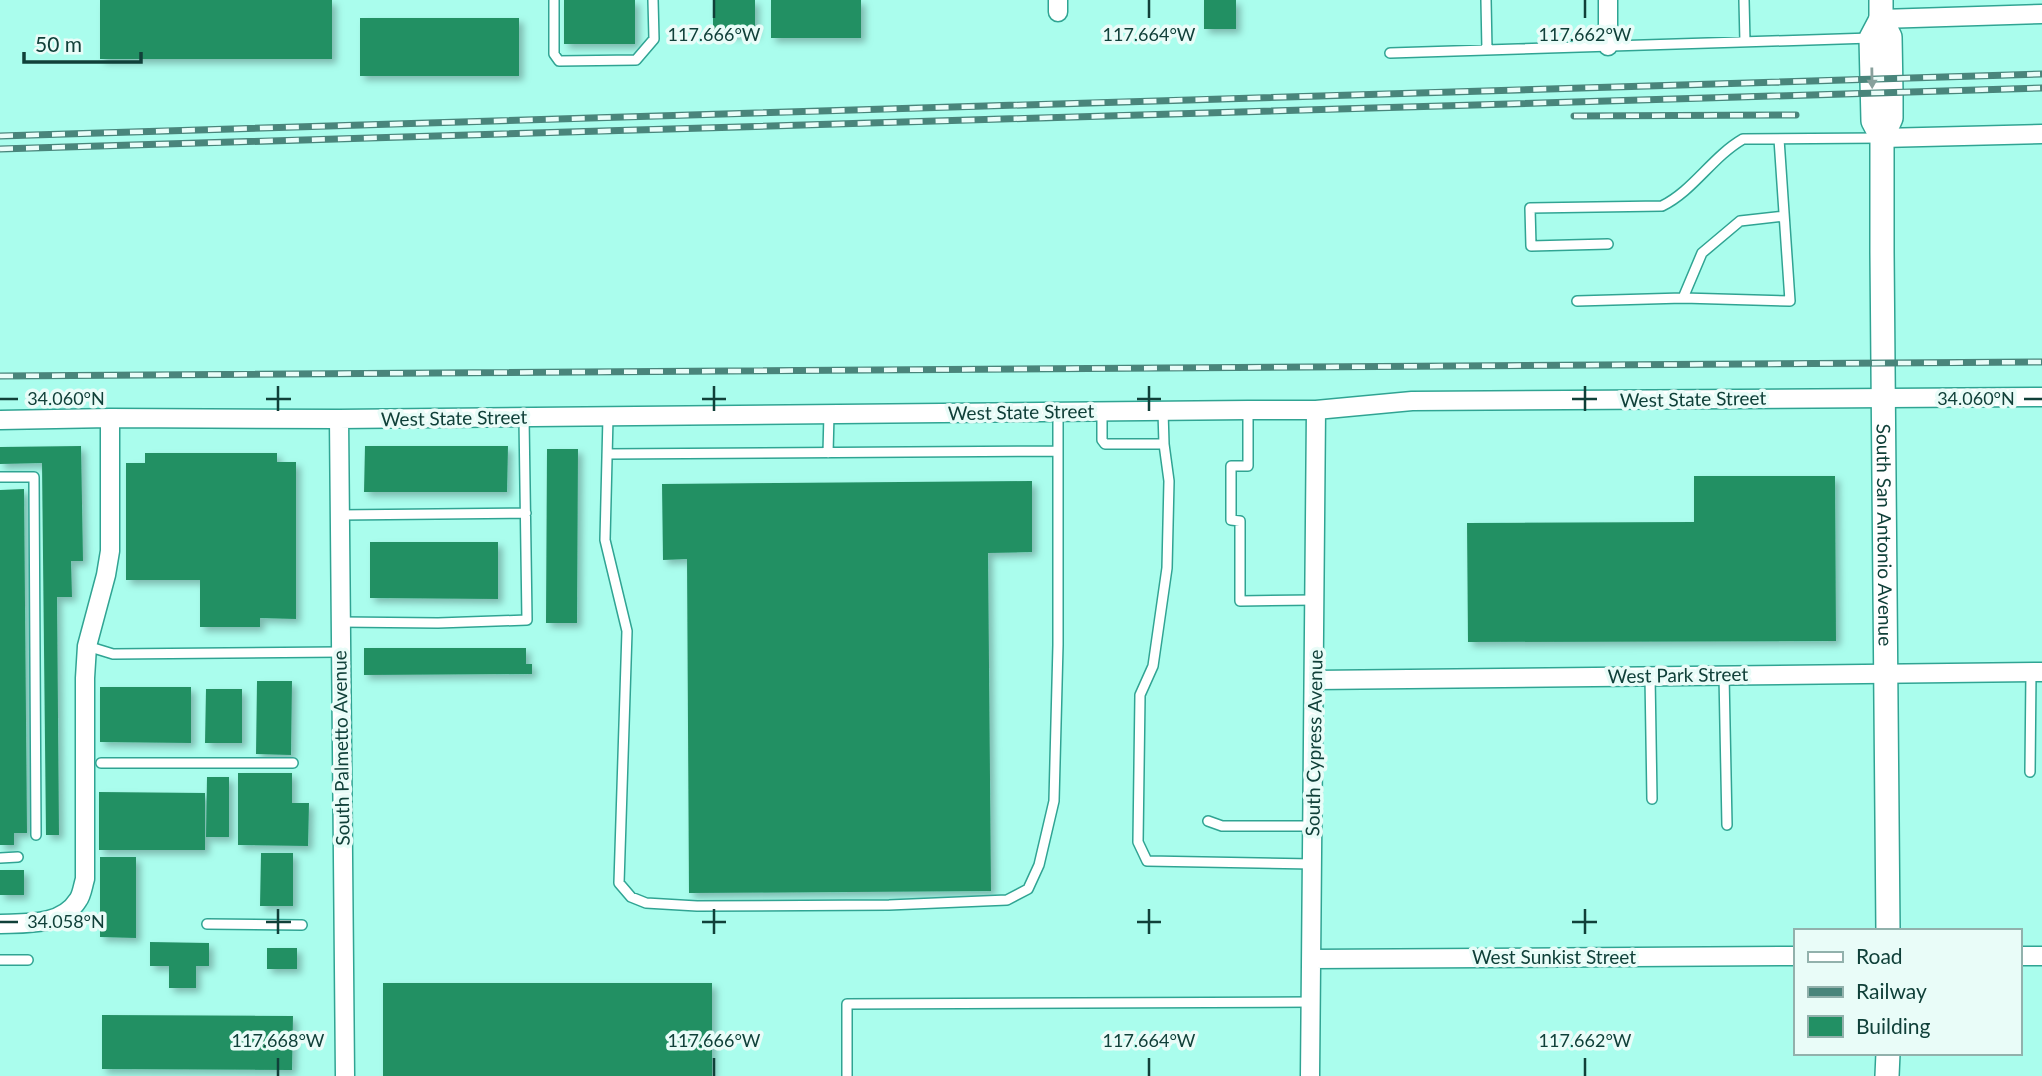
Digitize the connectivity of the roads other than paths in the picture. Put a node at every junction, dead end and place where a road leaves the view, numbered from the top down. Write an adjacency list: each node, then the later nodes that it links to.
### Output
1 (554, 0): 2 (lane)
2 (653, 0)
3 (1486, 0): 10 (lane)
4 (1608, 0): 9 (street)
5 (1744, 0): 8 (lane)
6 (2042, 14): 7 (street)
7 (1881, 23): 8 (lane); 13 (street, South San Antonio Avenue)
8 (1745, 42): 9 (lane)
9 (1608, 46): 10 (lane)
10 (1487, 50): 11 (lane)
11 (1390, 53)
12 (2042, 134): 13 (street)
13 (1882, 138): 14 (lane); 19 (street, South San Antonio Avenue)
14 (1779, 139): 15 (lane); 16 (lane)
15 (1784, 216): 17 (lane); 17 (lane)
16 (1608, 244)
17 (1683, 298): 18 (lane)
18 (1577, 301)
19 (1884, 397): 20 (street, West State Street); 22 (street, West State Street); 44 (street, South San Antonio Avenue)
20 (2042, 397)
21 (1248, 410): 22 (street, West State Street); 23 (street, West State Street); 39 (lane)
22 (1316, 410): 39 (street, South Cypress Avenue)
23 (1163, 411): 25 (street, West State Street); 32 (lane)
24 (1058, 412): 25 (street, West State Street); 26 (street, West State Street); 33 (lane)
25 (1102, 412): 32 (lane)
26 (830, 415): 27 (street, West State Street); 34 (lane)
27 (608, 417): 29 (street, West State Street); 35 (lane)
28 (110, 418): 30 (street, West State Street); 31 (street, West State Street); 41 (street)
29 (524, 418): 30 (street, West State Street); 37 (lane)
30 (339, 419): 38 (street, South Palmetto Avenue)
31 (0, 420)
32 (1164, 443): 58 (lane)
33 (1058, 451): 34 (lane); 35 (lane)
34 (828, 453): 35 (lane)
35 (607, 454)
36 (0, 477): 55 (lane)
37 (526, 513): 38 (lane); 40 (lane)
38 (339, 515): 40 (street, South Palmetto Avenue)
39 (1315, 600): 47 (street, South Cypress Avenue)
40 (340, 622): 42 (street, South Palmetto Avenue)
41 (87, 646): 42 (lane); 59 (street)
42 (341, 652): 71 (street, South Palmetto Avenue)
43 (2037, 672): 44 (street, West Park Street); 50 (lane)
44 (1885, 673): 45 (street, West Park Street); 62 (street, South San Antonio Avenue)
45 (1724, 675): 46 (street, West Park Street); 53 (lane)
46 (1650, 676): 47 (street, West Park Street); 51 (lane)
47 (1315, 680): 54 (street, South Cypress Avenue)
48 (101, 763): 49 (lane)
49 (293, 763)
50 (2029, 772)
51 (1652, 799)
52 (1208, 821): 54 (lane)
53 (1727, 825)
54 (1313, 826): 58 (street, South Cypress Avenue)
55 (36, 835)
56 (18, 857): 57 (lane)
57 (0, 858)
58 (1313, 864): 66 (street, South Cypress Avenue)
59 (0, 924)
60 (208, 924): 61 (lane)
61 (302, 925)
62 (1888, 929)
63 (1794, 956): 66 (street, West Sunkist Street)
64 (2021, 956): 65 (street)
65 (2042, 956)
66 (1312, 959): 69 (street, South Cypress Avenue)
67 (0, 960): 68 (lane)
68 (28, 960)
69 (1311, 1002): 72 (lane); 73 (street, South Cypress Avenue)
70 (1888, 1055): 74 (street)
71 (345, 1076)
72 (847, 1076)
73 (1310, 1076)
74 (1887, 1076)

